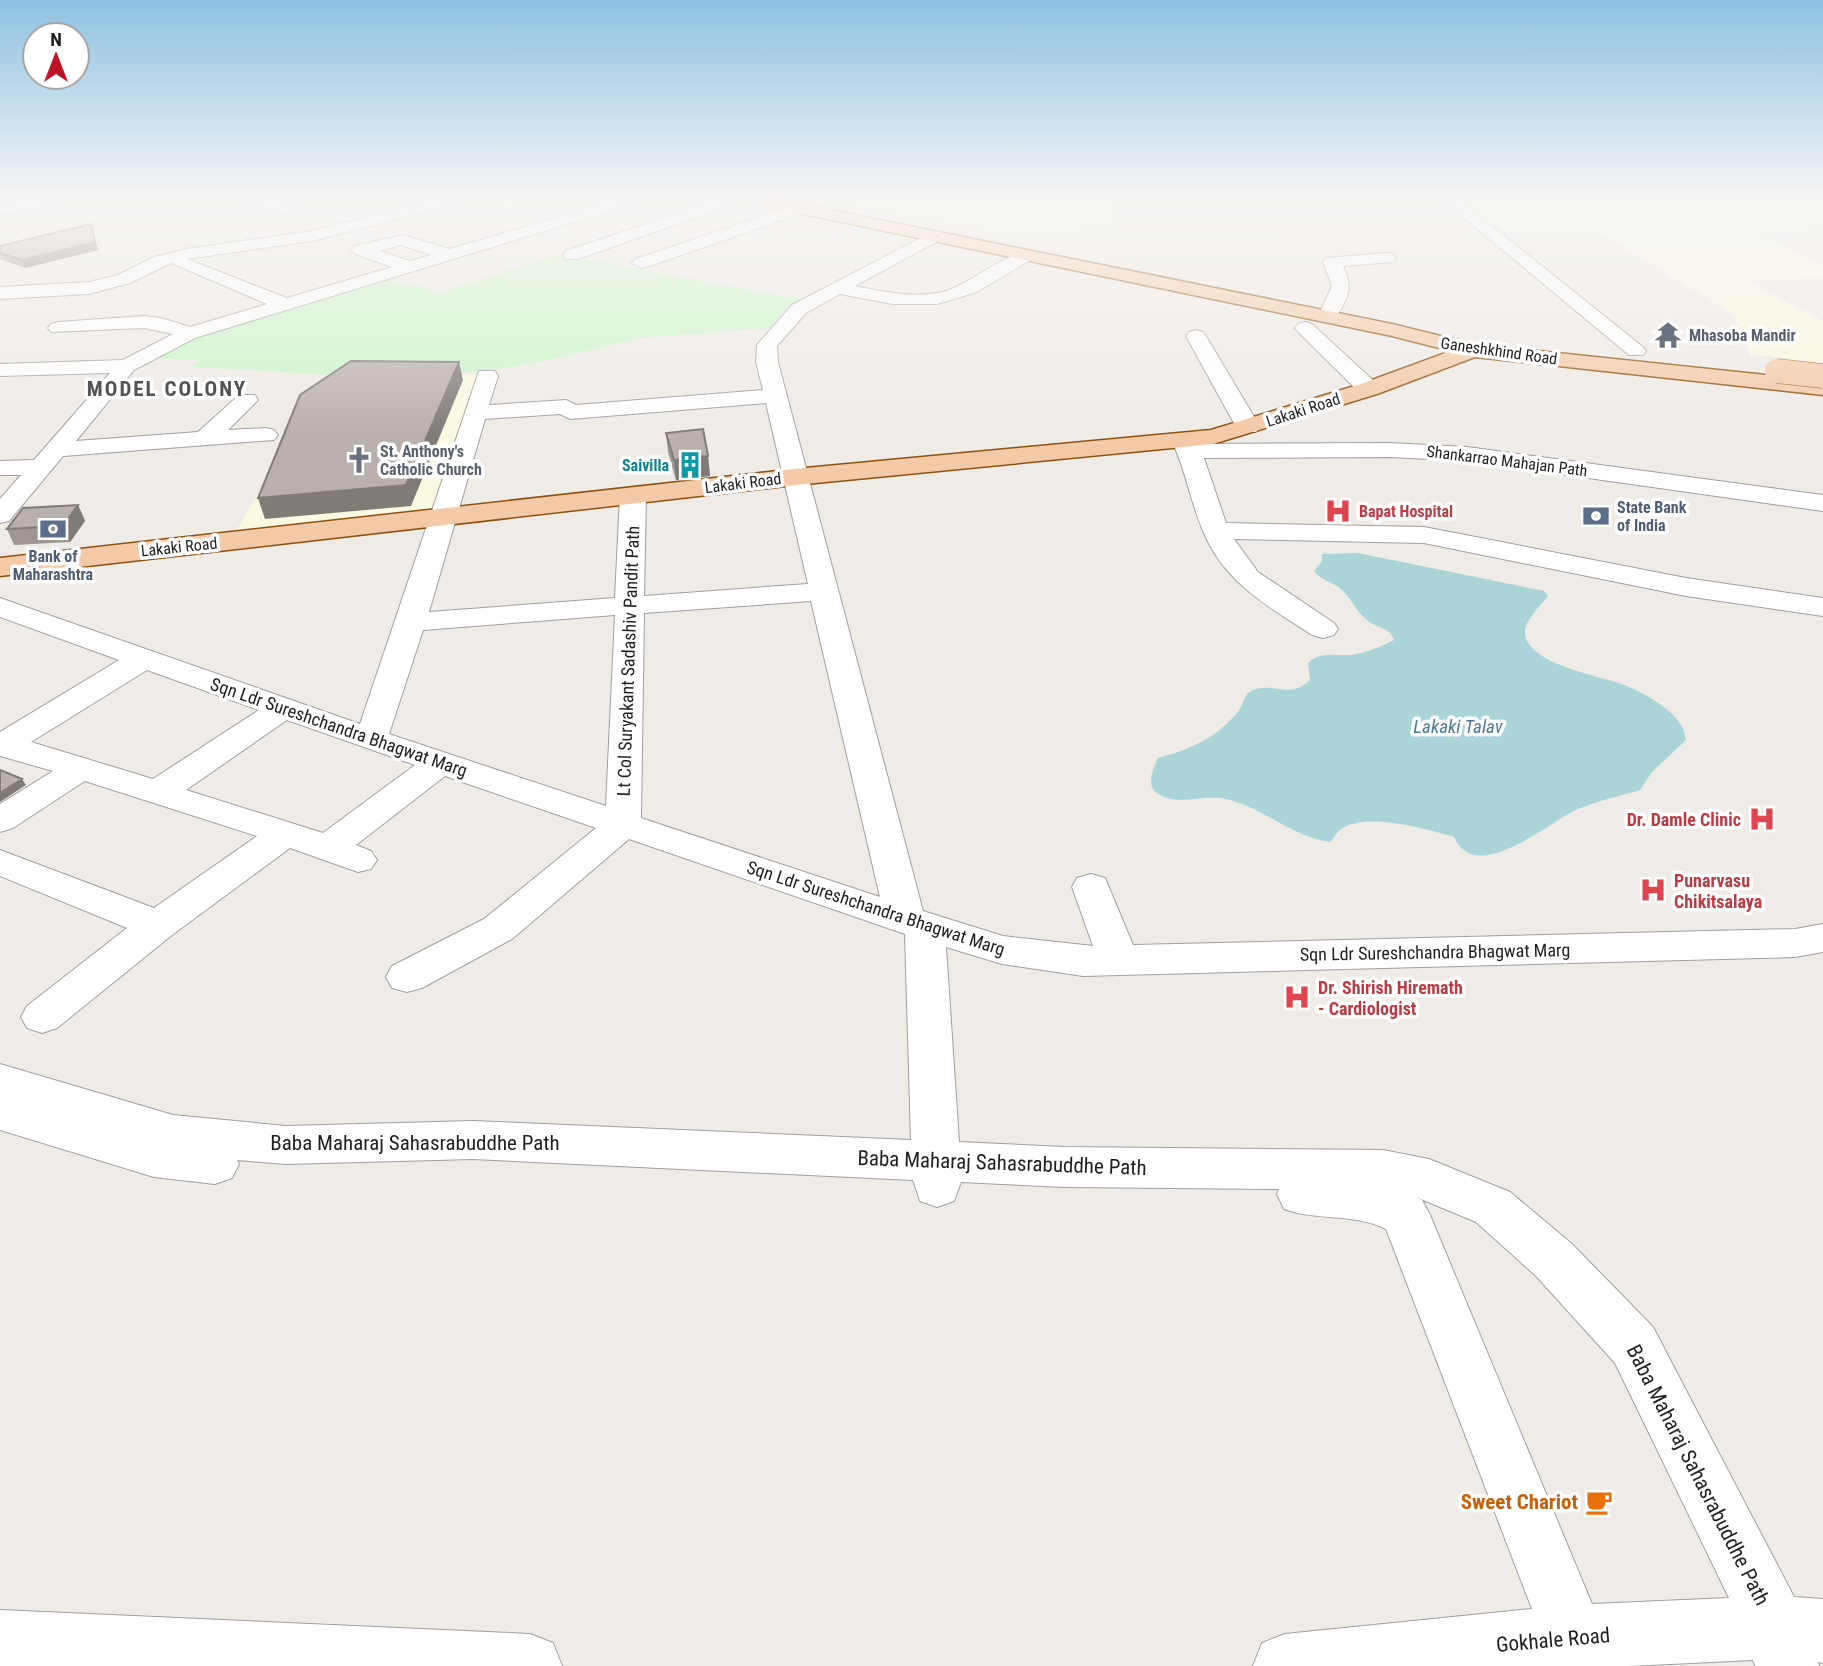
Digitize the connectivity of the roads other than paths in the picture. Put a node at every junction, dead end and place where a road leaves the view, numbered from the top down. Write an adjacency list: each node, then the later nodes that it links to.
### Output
1 (121, 280): 11 (street)
2 (224, 280): 12 (street)
3 (369, 280): 12 (street)
4 (852, 280): 10 (street)
5 (981, 280): 10 (street)
6 (1150, 280): 14 (main road, Ganeshkhind Road)
7 (1179, 280): 13 (main road, Ganeshkhind Road)
8 (1341, 280): 13 (street)
9 (1548, 280): 20 (street)
10 (836, 288): 30 (street)
11 (0, 293)
12 (287, 305): 17 (street)
13 (1331, 310): 14 (main road, Ganeshkhind Road)
14 (1392, 327): 19 (main road, Ganeshkhind Road); 20 (main road, Ganeshkhind Road); 24 (main road)
15 (58, 328): 17 (street)
16 (1305, 328): 28 (street)
17 (188, 334): 21 (street)
18 (1196, 336): 33 (street)
19 (1473, 350): 24 (main road, Ganeshkhind Road); 28 (main road, Lakaki Road)
20 (1636, 351): 24 (main road, Ganeshkhind Road)
21 (127, 366): 22 (street); 37 (street)
22 (0, 370)
23 (1823, 370): 24 (main road, Ganeshkhind Road)
24 (1782, 375): 26 (main road, bridge); 27 (main road); 29 (main road, Ganeshkhind Road)
25 (488, 376): 32 (street)
26 (1823, 376)
27 (1823, 382)
28 (1370, 388): 33 (main road, Lakaki Road)
29 (1823, 388)
30 (775, 396): 32 (street); 39 (street)
31 (247, 400): 35 (street)
32 (476, 413): 43 (street)
33 (1248, 428): 36 (main road, Lakaki Road)
34 (266, 435): 35 (street)
35 (205, 439): 37 (street)
36 (1186, 446): 39 (main road, Lakaki Road); 41 (street, Shankarrao Mahajan Path); 44 (street)
37 (49, 458): 38 (street); 42 (street)
38 (0, 468)
39 (795, 477): 40 (main road, Lakaki Road); 46 (street)
40 (633, 496): 43 (main road, Lakaki Road); 47 (street, Lt Col Suryakant Sadashiv Pandit Path)
41 (1823, 503)
42 (0, 515)
43 (443, 518): 45 (main road, Lakaki Road); 50 (street)
44 (1216, 531): 48 (street); 51 (street)
45 (0, 567)
46 (824, 591): 47 (street); 64 (street)
47 (629, 606): 50 (street); 60 (street, Lt Col Suryakant Sadashiv Pandit Path)
48 (1823, 607)
49 (4, 613): 52 (street, Sqn Ldr Sureshchandra Bhagwat Marg)
50 (411, 622): 54 (street)
51 (1323, 629)
52 (144, 658): 53 (street, Sqn Ldr Sureshchandra Bhagwat Marg); 55 (street)
53 (284, 708): 54 (street, Sqn Ldr Sureshchandra Bhagwat Marg); 58 (street)
54 (372, 739): 56 (street, Sqn Ldr Sureshchandra Bhagwat Marg)
55 (1, 745): 57 (street)
56 (440, 762): 60 (street, Sqn Ldr Sureshchandra Bhagwat Marg); 61 (street)
57 (80, 769): 58 (street); 59 (street)
58 (155, 794): 61 (street)
59 (0, 820)
60 (623, 825): 64 (street, Sqn Ldr Sureshchandra Bhagwat Marg); 68 (street)
61 (286, 833): 65 (street)
62 (0, 862): 65 (street)
63 (1091, 887): 67 (street)
64 (915, 923): 67 (street, Sqn Ldr Sureshchandra Bhagwat Marg); 72 (street)
65 (159, 925): 69 (street)
66 (1814, 942): 67 (street, Sqn Ldr Sureshchandra Bhagwat Marg)
67 (1118, 960)
68 (407, 977)
69 (42, 1017)
70 (0, 1082): 72 (street, Baba Maharaj Sahasrabuddhe Path)
71 (0, 1111): 72 (street, Baba Maharaj Sahasrabuddhe Path)
72 (937, 1174): 73 (street, Baba Maharaj Sahasrabuddhe Path); 74 (street, Baba Maharaj Sahasrabuddhe Path)
73 (1574, 1637): 74 (street, Gokhale Road); 77 (street, Gokhale Road)
74 (1795, 1641)
75 (0, 1642): 76 (street)
76 (530, 1666)
77 (1285, 1666)

